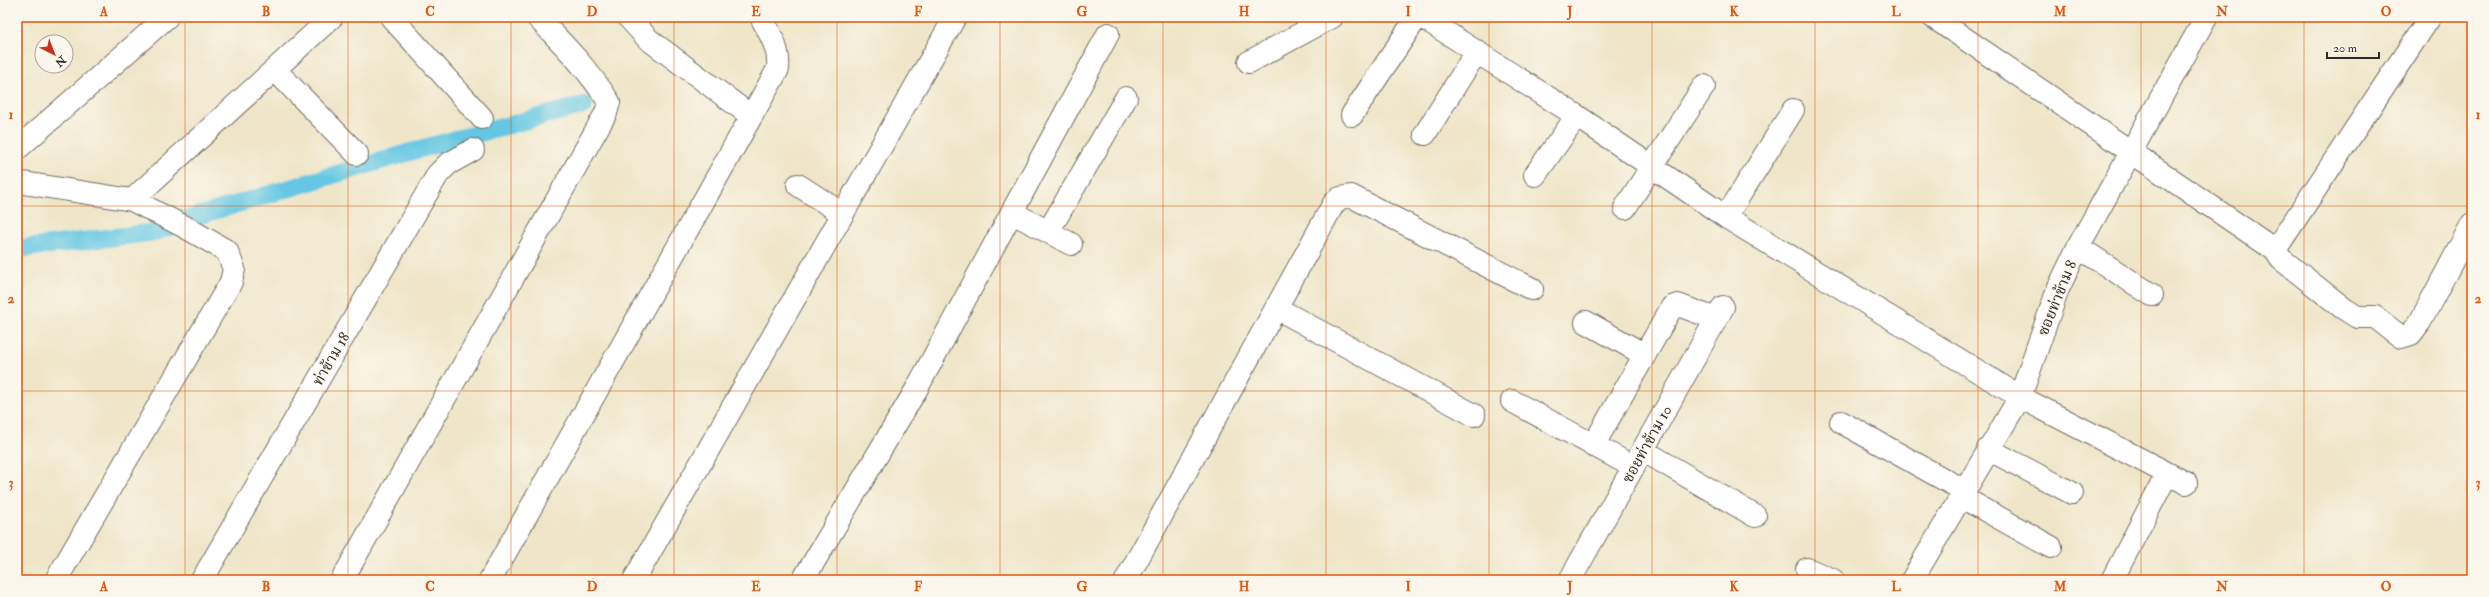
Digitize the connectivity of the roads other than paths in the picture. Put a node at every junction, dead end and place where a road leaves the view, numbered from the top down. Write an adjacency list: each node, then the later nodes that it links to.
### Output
1 (167, 17): 26 (street)
2 (332, 17): 17 (street)
3 (390, 17): 24 (street)
4 (538, 17): 63 (street)
5 (628, 17): 22 (street)
6 (761, 17): 22 (street)
7 (955, 17): 37 (street)
8 (1332, 17): 16 (street)
9 (1417, 17): 21 (street)
10 (1422, 17): 15 (street)
11 (1933, 17): 28 (street)
12 (2206, 17): 28 (street, ซอยท่าข้าม 8)
13 (2430, 17): 43 (street)
14 (1108, 34): 36 (street)
15 (1477, 51): 23 (street); 25 (street)
16 (1249, 62)
17 (275, 70): 29 (street); 34 (street)
18 (1704, 86): 30 (street)
19 (1126, 98): 40 (street)
20 (1792, 110): 38 (street)
21 (1352, 115)
22 (751, 116): 64 (street)
23 (1576, 116): 30 (street); 31 (street)
24 (482, 118)
25 (1425, 134)
26 (17, 149)
27 (473, 150): 62 (street, ท่าข้าม 18)
28 (2131, 152): 42 (street, ซอยท่าข้าม 8); 43 (street)
29 (357, 154)
30 (1652, 166): 35 (street); 38 (street)
31 (1535, 175)
32 (17, 182): 34 (street)
33 (798, 185): 37 (street)
34 (132, 200): 61 (street)
35 (1625, 208)
36 (1013, 213): 40 (street); 66 (street)
37 (843, 214): 65 (street)
38 (1726, 217): 49 (street)
39 (2472, 224): 43 (street)
40 (1048, 232): 41 (street)
41 (1071, 244)
42 (2078, 247): 45 (street); 49 (street, ซอยท่าข้าม 8)
43 (2275, 250)
44 (1532, 289): 46 (street)
45 (2152, 295)
46 (1276, 308): 51 (street); 67 (street)
47 (1586, 322): 48 (street)
48 (1644, 355): 53 (street); 55 (street, ซอยท่าข้าม 10)
49 (2020, 396): 54 (street, ซอยท่าข้าม 8); 71 (street)
50 (1512, 401): 53 (street)
51 (1474, 415)
52 (1841, 422): 56 (street)
53 (1593, 446): 55 (street)
54 (1988, 449): 56 (street, ซอยท่าข้าม 8); 57 (street)
55 (1639, 459): 58 (street); 68 (street, ซอยท่าข้าม 10)
56 (1962, 493): 59 (street); 70 (street, ซอยท่าข้าม 8)
57 (2072, 493)
58 (1754, 516)
59 (2050, 547)
60 (1806, 569): 69 (street)
61 (56, 580)
62 (202, 580)
63 (342, 580)
64 (490, 580)
65 (634, 580)
66 (803, 580)
67 (1126, 580)
68 (1570, 580)
69 (1833, 580)
70 (1912, 580)
71 (2112, 580)

